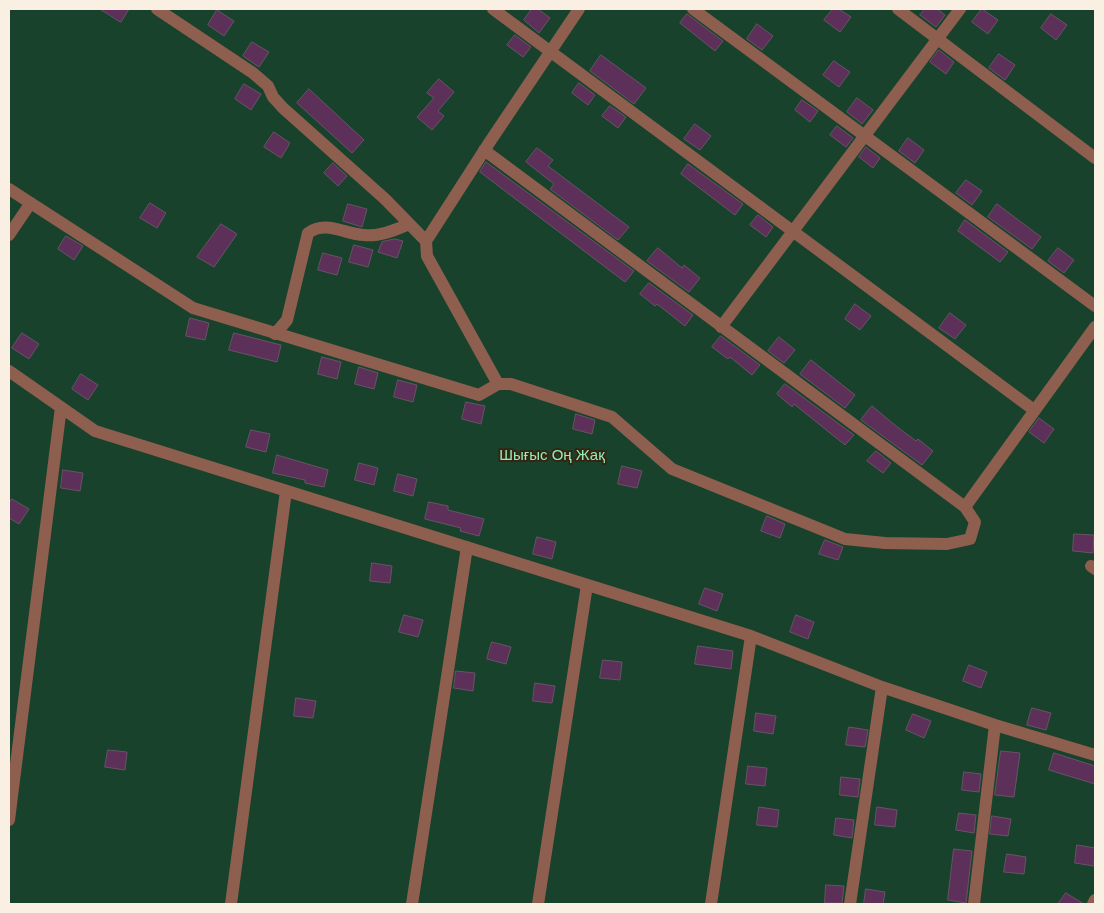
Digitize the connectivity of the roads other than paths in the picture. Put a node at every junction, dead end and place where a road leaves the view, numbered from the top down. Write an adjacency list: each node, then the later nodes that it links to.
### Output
1 (157, 9): 14 (street)
2 (493, 9): 8 (street)
3 (579, 9): 8 (street)
4 (693, 9): 9 (street)
5 (898, 9): 7 (street)
6 (960, 9): 7 (street)
7 (939, 38): 9 (street); 11 (street)
8 (550, 52): 10 (street); 15 (street)
9 (864, 135): 15 (street); 18 (street)
10 (484, 150): 17 (street); 19 (street)
11 (1095, 158)
12 (9, 189): 13 (street)
13 (30, 204): 16 (street); 21 (street)
14 (409, 224): 17 (street); 21 (street)
15 (792, 231): 19 (street); 25 (street)
16 (9, 235)
17 (426, 241): 23 (street)
18 (1095, 306)
19 (721, 327): 27 (street)
20 (1095, 327): 25 (street)
21 (275, 334): 23 (street)
22 (9, 371): 24 (street)
23 (498, 384): 27 (street)
24 (61, 407): 26 (street); 34 (street)
25 (1034, 410): 27 (street)
26 (286, 491): 28 (street); 36 (street)
27 (964, 507)
28 (467, 547): 29 (street); 37 (street)
29 (587, 585): 30 (street); 38 (street)
30 (751, 636): 31 (street); 39 (street)
31 (882, 688): 32 (street); 40 (street)
32 (995, 725): 33 (street); 41 (street)
33 (1095, 755)
34 (9, 820)
35 (1095, 900): 42 (street)
36 (231, 904)
37 (412, 904)
38 (538, 904)
39 (711, 904)
40 (850, 904)
41 (974, 904)
42 (1092, 904)

